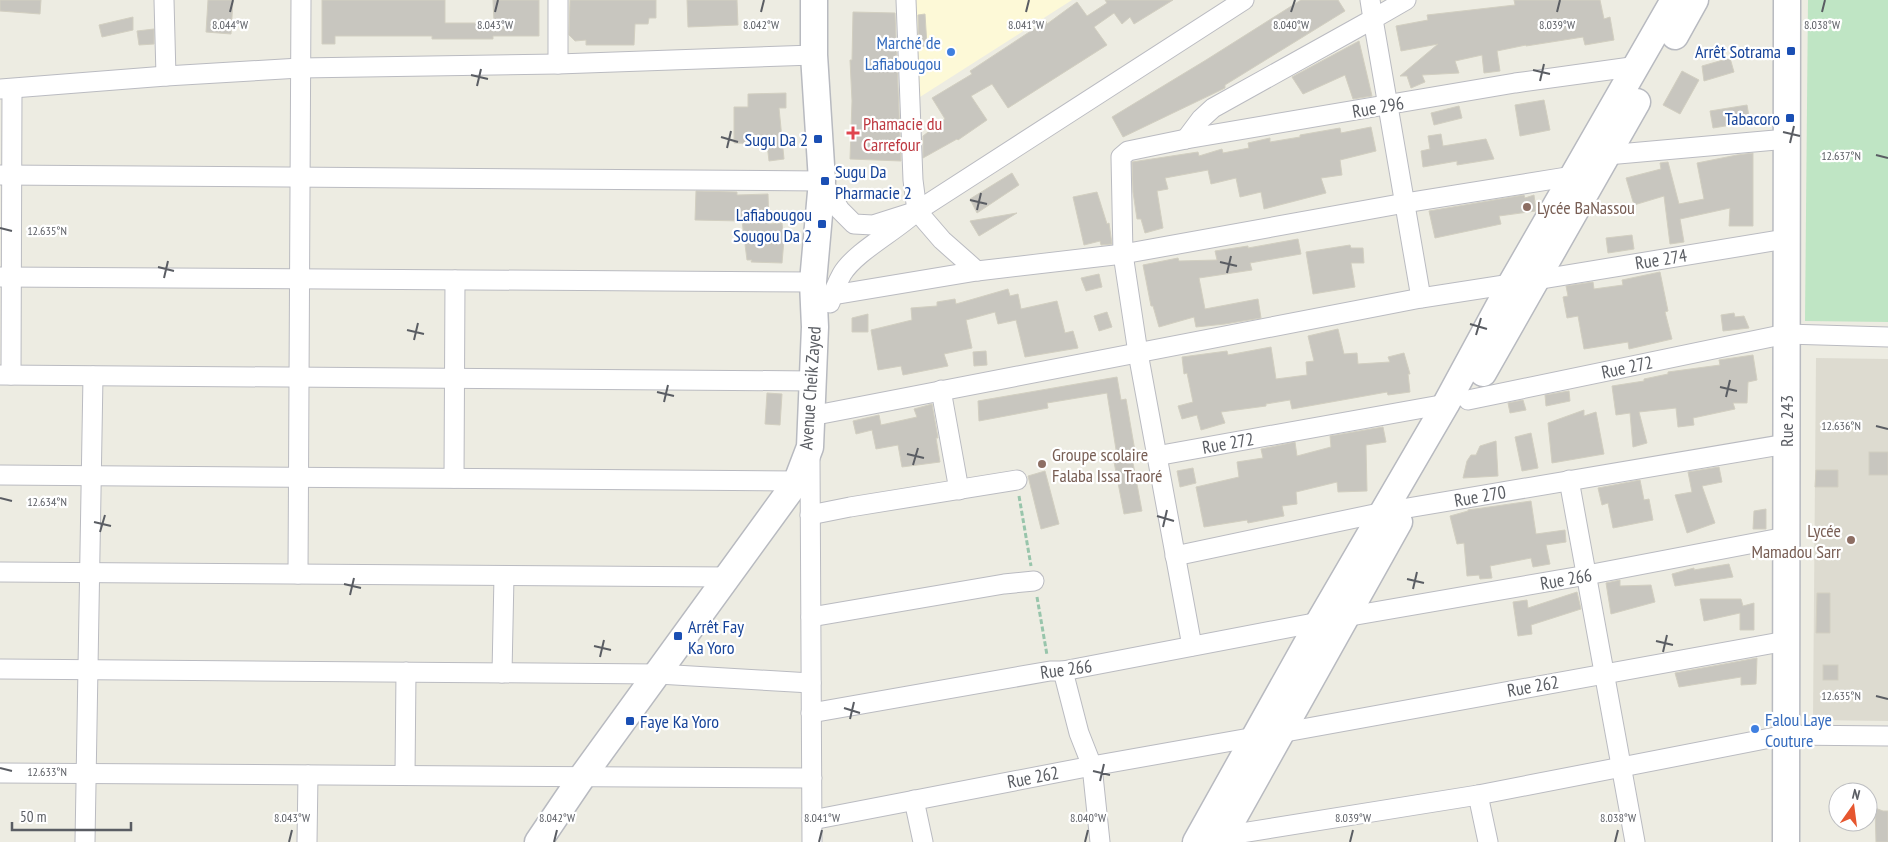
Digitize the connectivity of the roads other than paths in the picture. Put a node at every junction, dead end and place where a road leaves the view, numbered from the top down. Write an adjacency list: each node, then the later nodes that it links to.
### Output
1 (164, 0): 17 (street)
2 (301, 0): 16 (street)
3 (558, 0): 14 (street)
4 (814, 0): 13 (street, Avenue Cheik Zayed)
5 (906, 0): 28 (street)
6 (1244, 0): 28 (street)
7 (1370, 0): 12 (street)
8 (1406, 0): 12 (street)
9 (1674, 0): 15 (street)
10 (1695, 0): 22 (street)
11 (1787, 0): 21 (street, Rue 243)
12 (1373, 19): 19 (street); 20 (street)
13 (814, 55): 14 (street); 26 (street, Avenue Cheik Zayed)
14 (558, 64): 16 (street)
15 (1638, 66): 19 (street, Rue 296); 25 (street)
16 (300, 68): 17 (street); 24 (street)
17 (166, 76): 18 (street)
18 (6, 89): 23 (street)
19 (1387, 105): 20 (street, Rue 296); 27 (street)
20 (1186, 139): 30 (street, Rue 296)
21 (1786, 139): 22 (street); 29 (street, Rue 243)
22 (1607, 155): 25 (street)
23 (6, 175): 24 (street); 32 (street)
24 (300, 178): 26 (street); 33 (street)
25 (1582, 179): 27 (street); 35 (street)
26 (822, 181): 28 (street); 36 (street, Avenue Cheik Zayed)
27 (1405, 203): 30 (street); 37 (street)
28 (916, 211): 31 (street); 36 (street)
29 (1786, 239): 35 (street, Rue 274); 38 (street, Rue 243)
30 (1123, 254): 31 (street); 40 (street)
31 (977, 271): 36 (street)
32 (6, 277): 33 (street); 41 (street)
33 (300, 279): 34 (street); 43 (street)
34 (455, 280): 36 (street); 44 (street)
35 (1523, 282): 37 (street, Rue 274); 47 (street)
36 (823, 289): 45 (street, Avenue Cheik Zayed)
37 (1421, 298): 40 (street, Rue 274)
38 (1786, 334): 39 (street, Rue 272); 47 (street, Rue 272); 49 (street, Rue 243)
39 (1888, 337)
40 (1138, 353): 46 (street, Rue 274); 51 (street)
41 (5, 375): 42 (street)
42 (93, 376): 43 (street); 53 (street)
43 (299, 378): 44 (street); 54 (street)
44 (454, 378): 45 (street); 55 (street)
45 (813, 381): 48 (street, Avenue Cheik Zayed)
46 (941, 390): 48 (street, Rue 274); 59 (street)
47 (1457, 402): 51 (street, Rue 272); 60 (street)
48 (811, 416): 50 (street, Avenue Cheik Zayed)
49 (1786, 444): 57 (street, Rue 270); 62 (street, Rue 243)
50 (810, 447): 58 (street, Avenue Cheik Zayed); 61 (street)
51 (1156, 456): 63 (street)
52 (0, 475): 53 (street)
53 (91, 476): 54 (street); 65 (street)
54 (299, 477): 55 (street); 66 (street)
55 (454, 478): 58 (street)
56 (1017, 480): 59 (street)
57 (1569, 480): 60 (street, Rue 270); 67 (street)
58 (797, 481): 69 (street, Avenue Cheik Zayed)
59 (958, 490): 61 (street)
60 (1395, 511): 63 (street, Rue 270); 72 (street); 73 (street)
61 (810, 515): 71 (street)
62 (1786, 537): 67 (street, Rue 266); 74 (street, Rue 243)
63 (1175, 556): 75 (street)
64 (0, 572): 65 (street)
65 (90, 573): 66 (street); 77 (street)
66 (298, 574): 68 (street)
67 (1587, 575): 72 (street, Rue 266); 81 (street)
68 (504, 576): 69 (street); 80 (street)
69 (728, 577): 82 (street, Avenue Cheik Zayed)
70 (1034, 581): 71 (street)
71 (811, 617): 83 (street)
72 (1345, 617): 85 (street)
73 (1320, 622): 75 (street, Rue 266); 88 (street)
74 (1786, 641): 81 (street, Rue 262); 86 (street, Rue 243)
75 (1192, 646): 78 (street, Rue 266)
76 (0, 669): 77 (street)
77 (88, 670): 79 (street); 92 (street)
78 (1063, 671): 84 (street, Rue 266); 89 (street)
79 (406, 672): 80 (street); 94 (street)
80 (502, 673): 82 (street)
81 (1603, 673): 85 (street, Rue 262); 90 (street)
82 (658, 674): 83 (street); 95 (street, Avenue Cheik Zayed)
83 (811, 682): 84 (street)
84 (811, 713): 96 (street)
85 (1280, 732): 100 (street)
86 (1786, 735): 87 (street); 90 (street); 110 (street, Rue 243)
87 (1888, 736)
88 (1255, 737): 89 (street, Rue 262); 107 (street)
89 (1092, 766): 98 (street, Rue 262); 106 (street)
90 (1622, 768): 97 (street); 109 (street)
91 (0, 772): 92 (street)
92 (86, 773): 93 (street); 101 (street)
93 (308, 775): 94 (street); 102 (street)
94 (405, 775): 95 (street)
95 (582, 777): 96 (street); 103 (street, Avenue Cheik Zayed)
96 (812, 778): 99 (street)
97 (1478, 795): 100 (street); 108 (street)
98 (914, 800): 99 (street, Rue 262); 105 (street)
99 (812, 820): 104 (street)
100 (1222, 839)
101 (85, 842)
102 (308, 842)
103 (538, 842)
104 (812, 842)
105 (923, 842)
106 (1100, 842)
107 (1196, 842)
108 (1488, 842)
109 (1635, 842)
110 (1786, 842)

